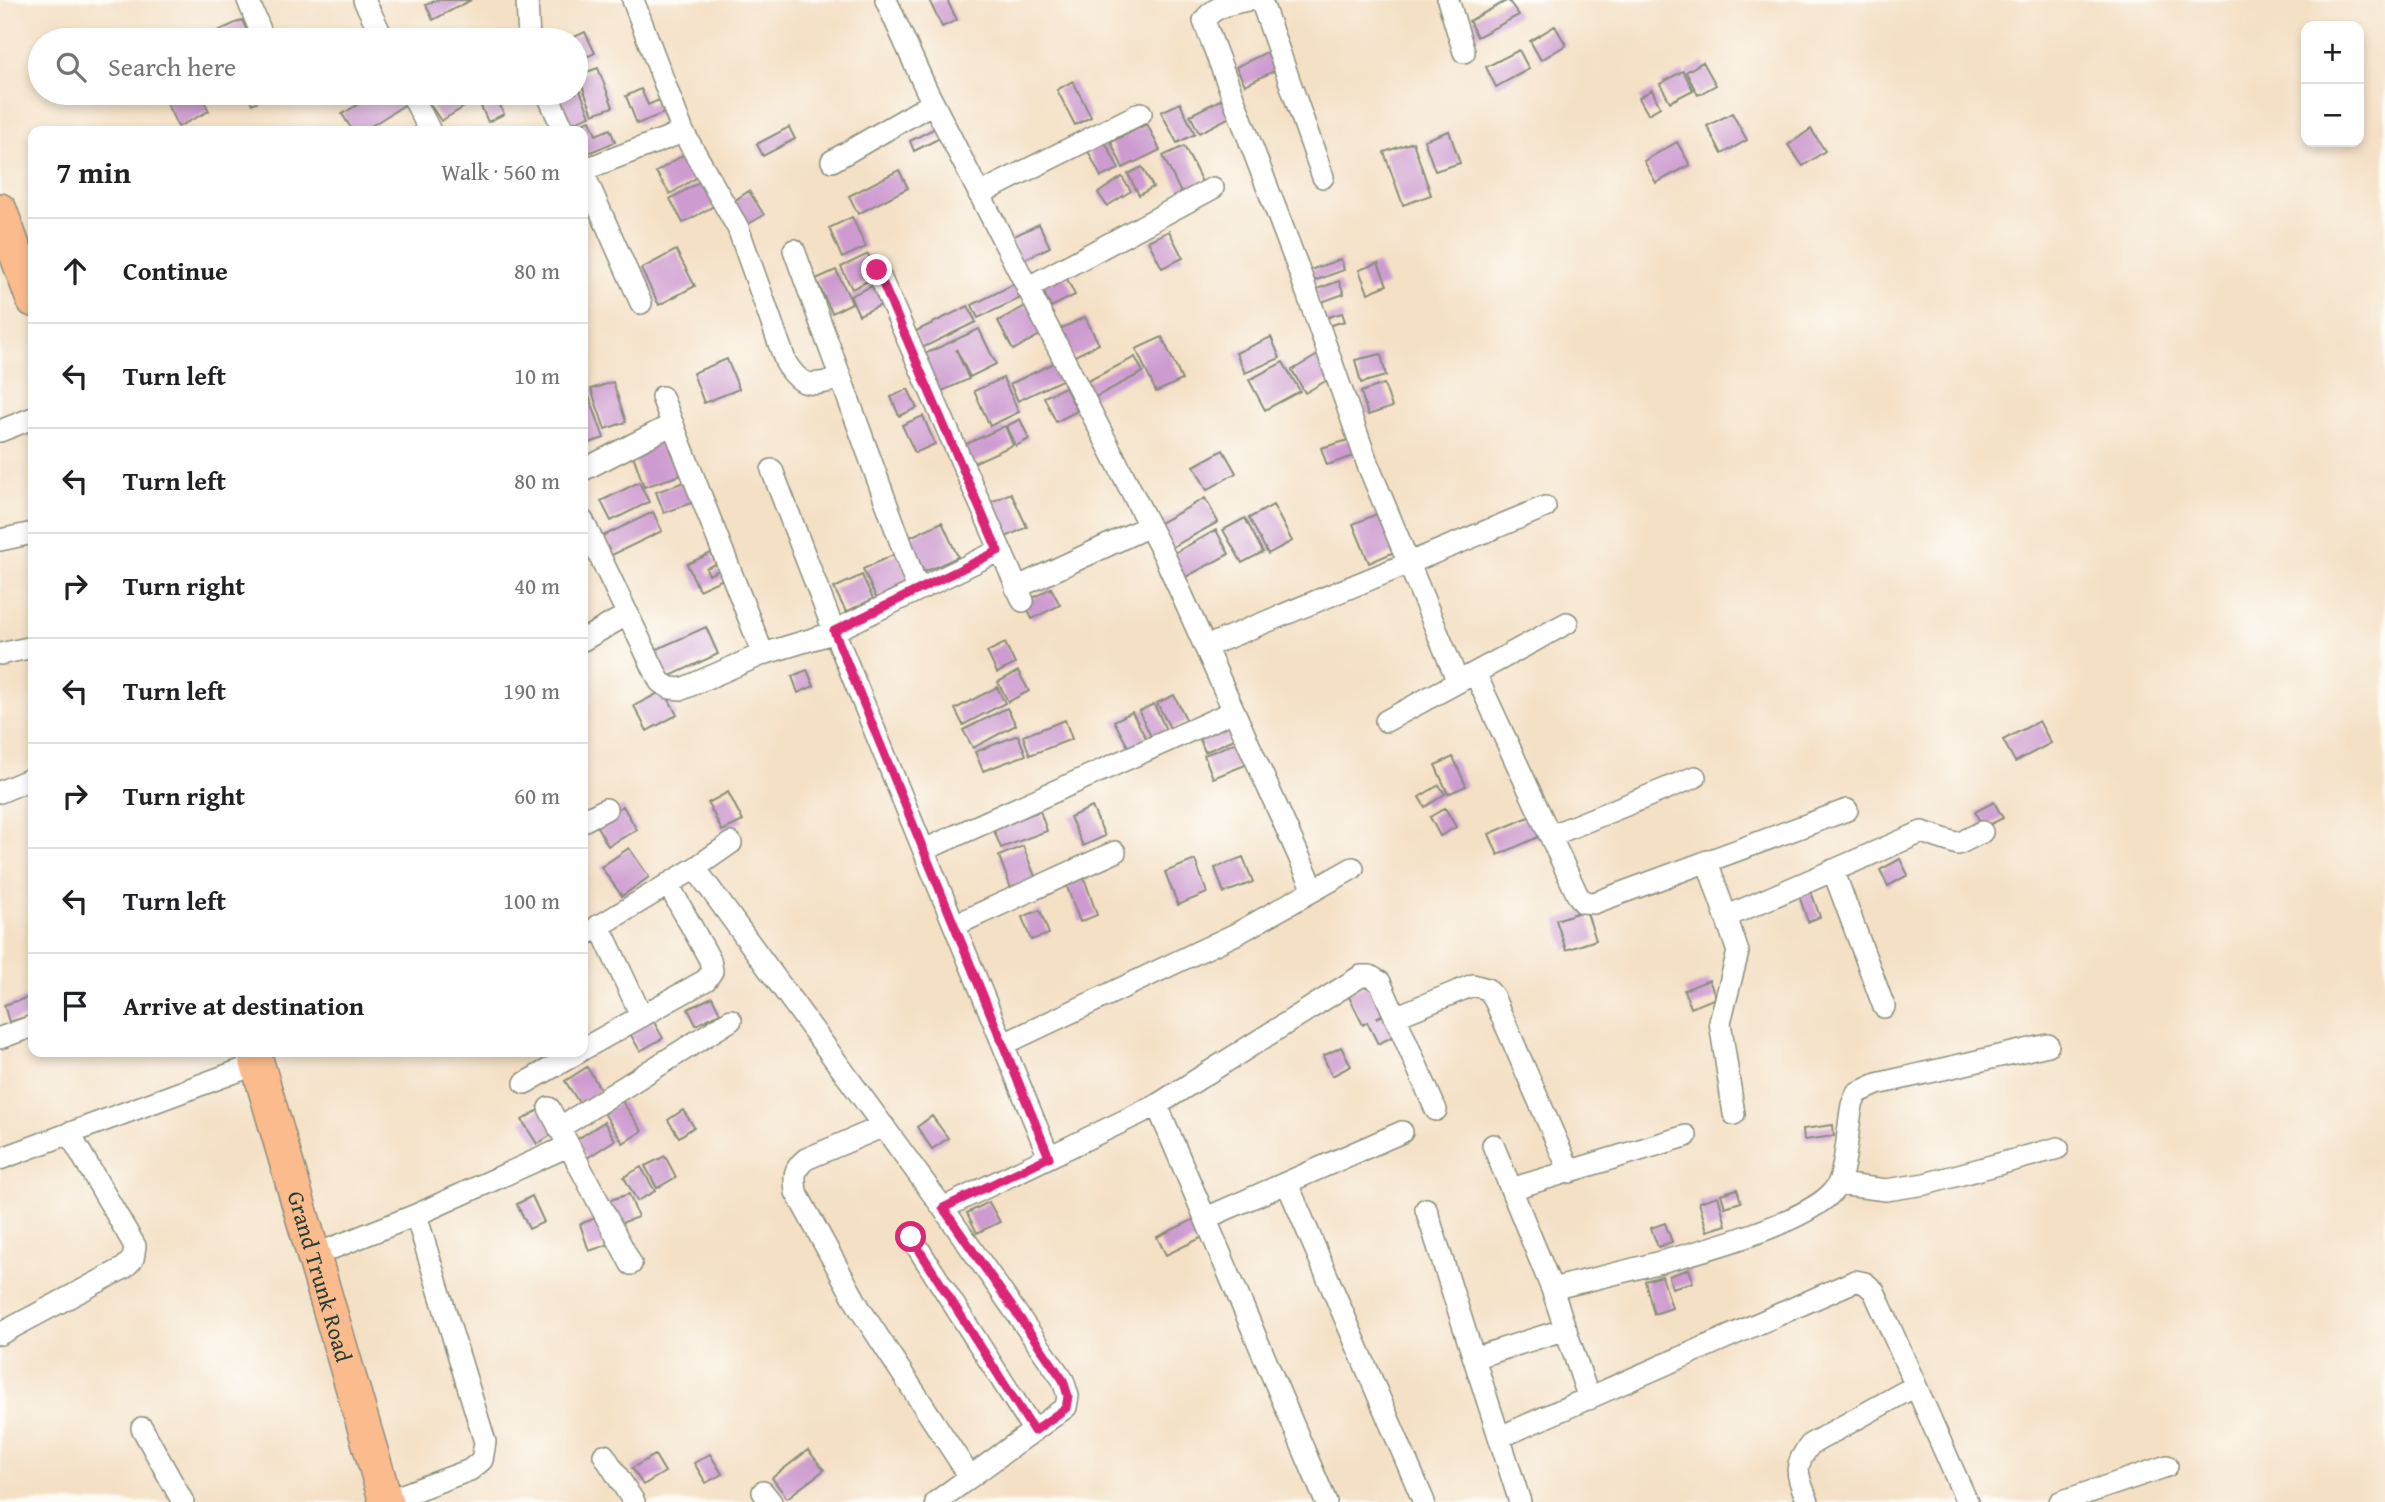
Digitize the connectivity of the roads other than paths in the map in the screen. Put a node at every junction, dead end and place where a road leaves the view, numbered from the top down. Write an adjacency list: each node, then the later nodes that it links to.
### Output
1 (248, 0): 9 (street)
2 (363, 0): 10 (street)
3 (527, 0): 11 (street)
4 (633, 0): 19 (street)
5 (887, 0): 13 (street)
6 (1247, 0): 45 (street)
7 (1261, 0): 22 (street)
8 (1448, 0): 12 (street)
9 (259, 28)
10 (378, 28)
11 (528, 28)
12 (1464, 52)
13 (933, 103): 20 (street); 25 (street)
14 (417, 105): 17 (street)
15 (552, 105): 18 (street)
16 (1141, 113): 25 (street)
17 (428, 126)
18 (562, 126)
19 (683, 132): 21 (street); 32 (street)
20 (832, 162)
21 (588, 169)
22 (1323, 177)
23 (588, 182): 31 (street)
24 (1213, 188): 30 (street)
25 (979, 194): 30 (street)
26 (0, 210): 29 (main road)
27 (794, 250): 32 (street)
28 (877, 270): 44 (street)
29 (28, 286)
30 (1027, 288): 40 (street)
31 (641, 303)
32 (841, 379): 46 (street)
33 (662, 397): 35 (street)
34 (28, 420): 36 (street)
35 (673, 424): 37 (street); 54 (street)
36 (0, 431)
37 (588, 467)
38 (772, 470): 49 (street)
39 (1545, 508): 45 (street)
40 (1149, 526): 44 (street); 51 (street)
41 (588, 531): 47 (street)
42 (28, 534): 43 (street)
43 (0, 540)
44 (998, 551): 46 (street)
45 (1409, 564): 51 (street); 55 (street)
46 (918, 590): 49 (street)
47 (628, 614): 50 (street); 54 (street)
48 (1567, 623): 55 (street)
49 (834, 631): 54 (street); 67 (street)
50 (588, 637)
51 (1205, 647): 56 (street)
52 (28, 648): 53 (street)
53 (0, 654)
54 (763, 654)
55 (1467, 677): 57 (street); 65 (street)
56 (1234, 711): 67 (street); 74 (street)
57 (1386, 721)
58 (1695, 776): 65 (street)
59 (28, 780): 60 (street)
60 (0, 792)
61 (606, 809): 63 (street)
62 (1847, 810): 69 (street)
63 (588, 818)
64 (1983, 832): 72 (street)
65 (1550, 836): 69 (street)
66 (731, 843): 71 (street)
67 (924, 850): 76 (street)
68 (1115, 852): 76 (street)
69 (1707, 861): 75 (street)
70 (1353, 868): 74 (street)
71 (695, 869): 73 (street); 94 (street)
72 (1833, 870): 75 (street); 78 (street)
73 (668, 884): 77 (street); 79 (street)
74 (1314, 890): 84 (street)
75 (1728, 916): 93 (street)
76 (955, 925): 84 (street)
77 (591, 931): 79 (street)
78 (1884, 1007)
79 (641, 1015): 86 (street)
80 (1395, 1017): 90 (street); 92 (street); 103 (street)
81 (731, 1020): 98 (street)
82 (28, 1028): 83 (street)
83 (0, 1038)
84 (1004, 1044): 101 (street)
85 (2049, 1045): 105 (street)
86 (588, 1047)
87 (570, 1057): 89 (street)
88 (255, 1058): 96 (street); 112 (main road, Grand Trunk Road)
89 (525, 1083)
90 (1157, 1105): 101 (street); 110 (street)
91 (550, 1108): 98 (street)
92 (1436, 1110)
93 (1734, 1114)
94 (884, 1126): 107 (street); 125 (street)
95 (1402, 1132): 104 (street)
96 (69, 1133): 102 (street); 116 (street)
97 (1686, 1136): 103 (street)
98 (564, 1137): 109 (street); 113 (street)
99 (1493, 1144): 106 (street)
100 (2058, 1149): 105 (street)
101 (1049, 1157): 107 (street)
102 (0, 1159)
103 (1570, 1172): 106 (street)
104 (1287, 1183): 110 (street); 131 (street)
105 (1838, 1184): 114 (street)
106 (1511, 1189): 114 (street)
107 (943, 1208): 121 (street)
108 (1426, 1209): 117 (street)
109 (416, 1215): 112 (street); 127 (street)
110 (1206, 1219): 130 (street)
111 (911, 1237): 121 (street)
112 (315, 1255): 127 (main road, Grand Trunk Road)
113 (631, 1264)
114 (1552, 1289): 115 (street)
115 (1566, 1329): 117 (street); 119 (street)
116 (0, 1334)
117 (1474, 1358): 122 (street)
118 (1915, 1386): 119 (street); 133 (street); 134 (street)
119 (1590, 1399): 122 (street)
120 (142, 1428): 126 (street)
121 (1034, 1431): 125 (street)
122 (1500, 1437): 132 (street)
123 (604, 1455): 128 (street)
124 (2167, 1466): 135 (street)
125 (970, 1477): 129 (street)
126 (183, 1502)
127 (386, 1502)
128 (634, 1502)
129 (936, 1502)
130 (1326, 1502)
131 (1424, 1502)
132 (1520, 1502)
133 (1808, 1502)
134 (1967, 1502)
135 (2060, 1502)

